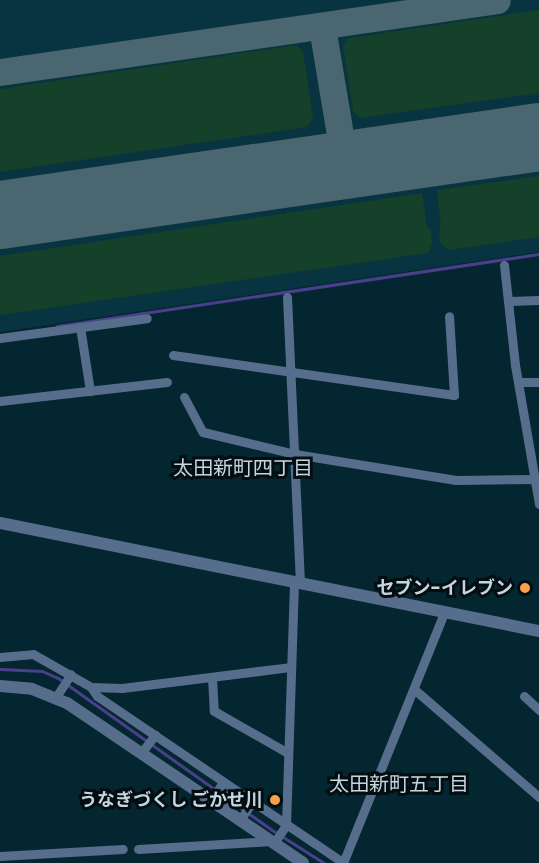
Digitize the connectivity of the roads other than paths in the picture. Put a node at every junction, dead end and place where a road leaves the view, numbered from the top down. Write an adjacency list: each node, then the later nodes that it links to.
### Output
1 (504, 265): 4 (street)
2 (287, 297): 10 (street)
3 (539, 300): 4 (street)
4 (509, 301): 12 (street)
5 (449, 316): 10 (street)
6 (147, 318): 7 (street)
7 (80, 327): 8 (street); 14 (street)
8 (0, 338)
9 (172, 355): 10 (street)
10 (291, 371): 17 (street)
11 (167, 382): 14 (street)
12 (519, 382): 13 (street); 18 (street)
13 (539, 382)
14 (90, 391): 16 (street)
15 (184, 397): 17 (street)
16 (0, 401)
17 (295, 454): 18 (street); 21 (street)
18 (537, 479): 19 (street)
19 (539, 504)
20 (0, 523): 21 (street)
21 (297, 581): 22 (street); 25 (street)
22 (445, 611): 23 (street); 30 (street)
23 (539, 631)
24 (0, 657): 26 (street)
25 (290, 667): 27 (street); 36 (street)
26 (71, 674): 29 (street); 32 (street)
27 (212, 677): 29 (street); 36 (street)
28 (0, 686): 32 (street)
29 (91, 687): 34 (street)
30 (415, 690): 39 (street); 49 (street)
31 (524, 696): 33 (street)
32 (56, 697): 35 (street)
33 (539, 710)
34 (155, 735): 35 (street); 37 (street)
35 (144, 749): 40 (street)
36 (288, 753): 43 (street)
37 (223, 782): 38 (street); 40 (street)
38 (233, 789): 40 (street); 41 (street)
39 (539, 797)
40 (218, 800): 42 (street)
41 (252, 802): 42 (street); 43 (street)
42 (242, 816): 44 (street)
43 (286, 825): 44 (street); 49 (street)
44 (274, 840): 46 (street); 48 (street)
45 (123, 849): 47 (street)
46 (138, 849)
47 (0, 856)
48 (303, 863)
49 (343, 863)

